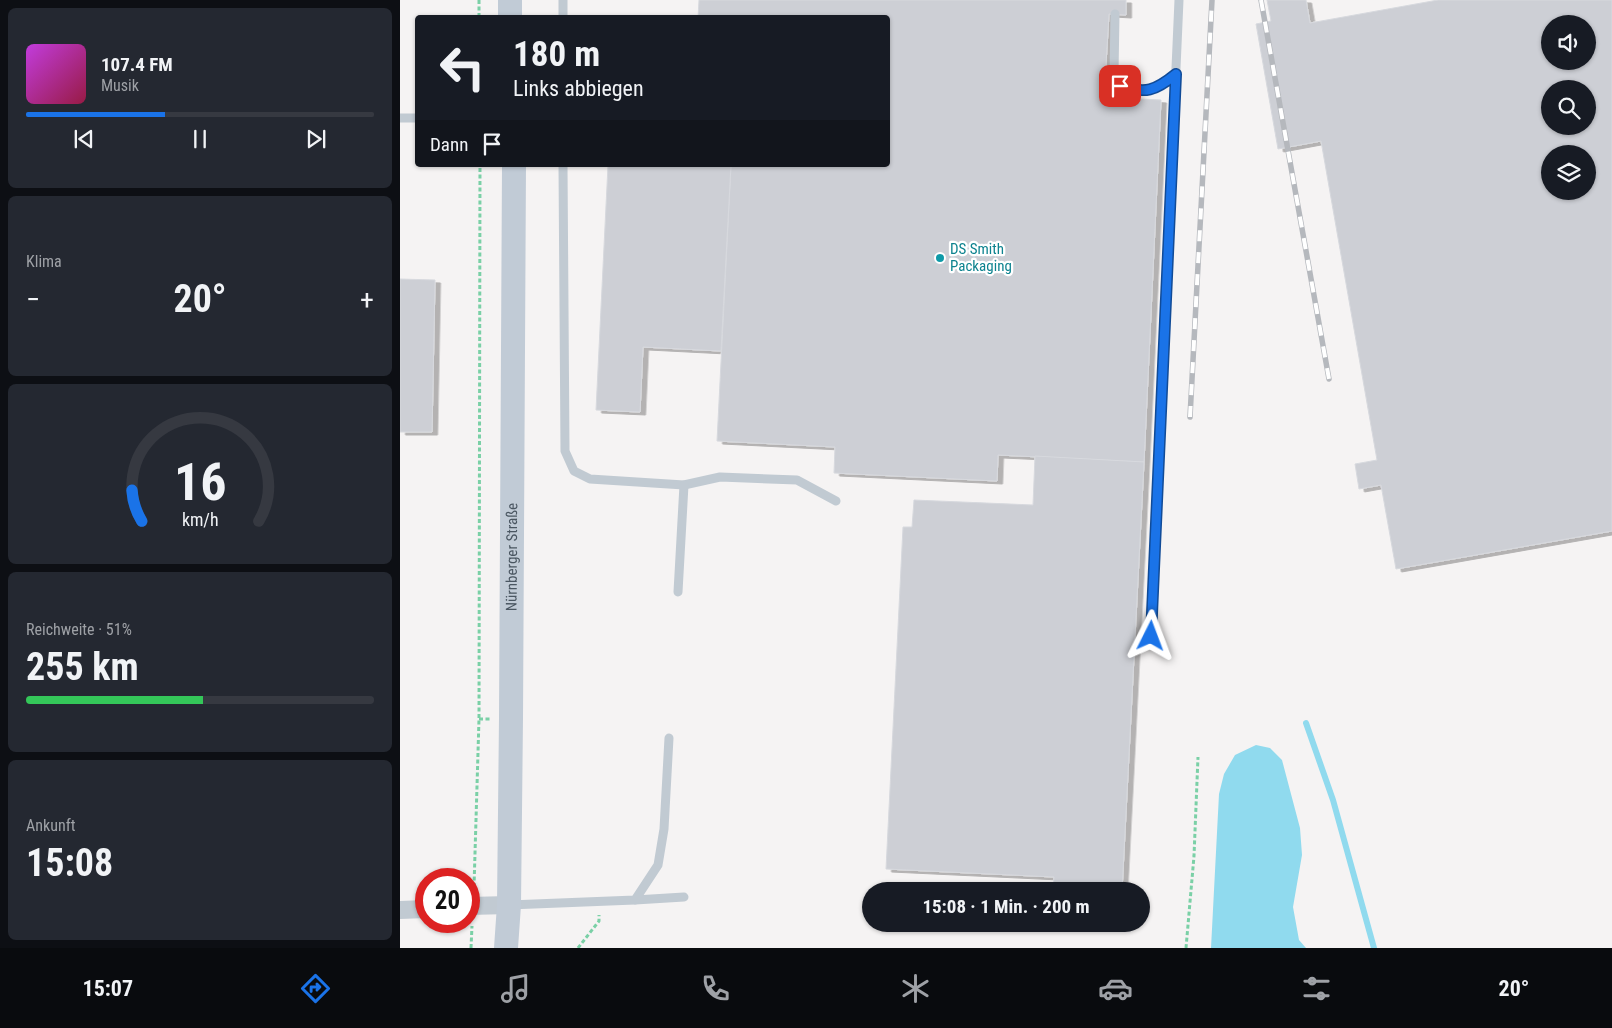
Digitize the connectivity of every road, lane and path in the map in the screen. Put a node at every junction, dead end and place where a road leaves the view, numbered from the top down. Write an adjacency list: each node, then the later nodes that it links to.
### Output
1 (479, 0): 6 (path)
2 (510, 0): 7 (main road)
3 (563, 0): 8 (lane)
4 (1179, 0): 9 (lane)
5 (1115, 14): 9 (lane)
6 (479, 15)
7 (510, 15)
8 (563, 15)
9 (1176, 74): 18 (lane)
10 (400, 118): 11 (lane)
11 (415, 118)
12 (480, 167): 21 (path)
13 (514, 167): 25 (main road, Nürnberger Straße)
14 (563, 167): 15 (lane)
15 (684, 485): 16 (lane); 17 (lane)
16 (836, 501)
17 (678, 592)
18 (1151, 636)
19 (669, 738): 23 (lane)
20 (1198, 757): 33 (path)
21 (473, 868)
22 (684, 897): 23 (lane)
23 (635, 900): 24 (lane)
24 (600, 902): 25 (lane); 32 (path)
25 (509, 905): 26 (street); 31 (main road, Nürnberger Straße)
26 (480, 906)
27 (415, 909): 28 (street)
28 (400, 910)
29 (470, 933): 30 (path)
30 (470, 948)
31 (506, 948)
32 (578, 948)
33 (1186, 948)

